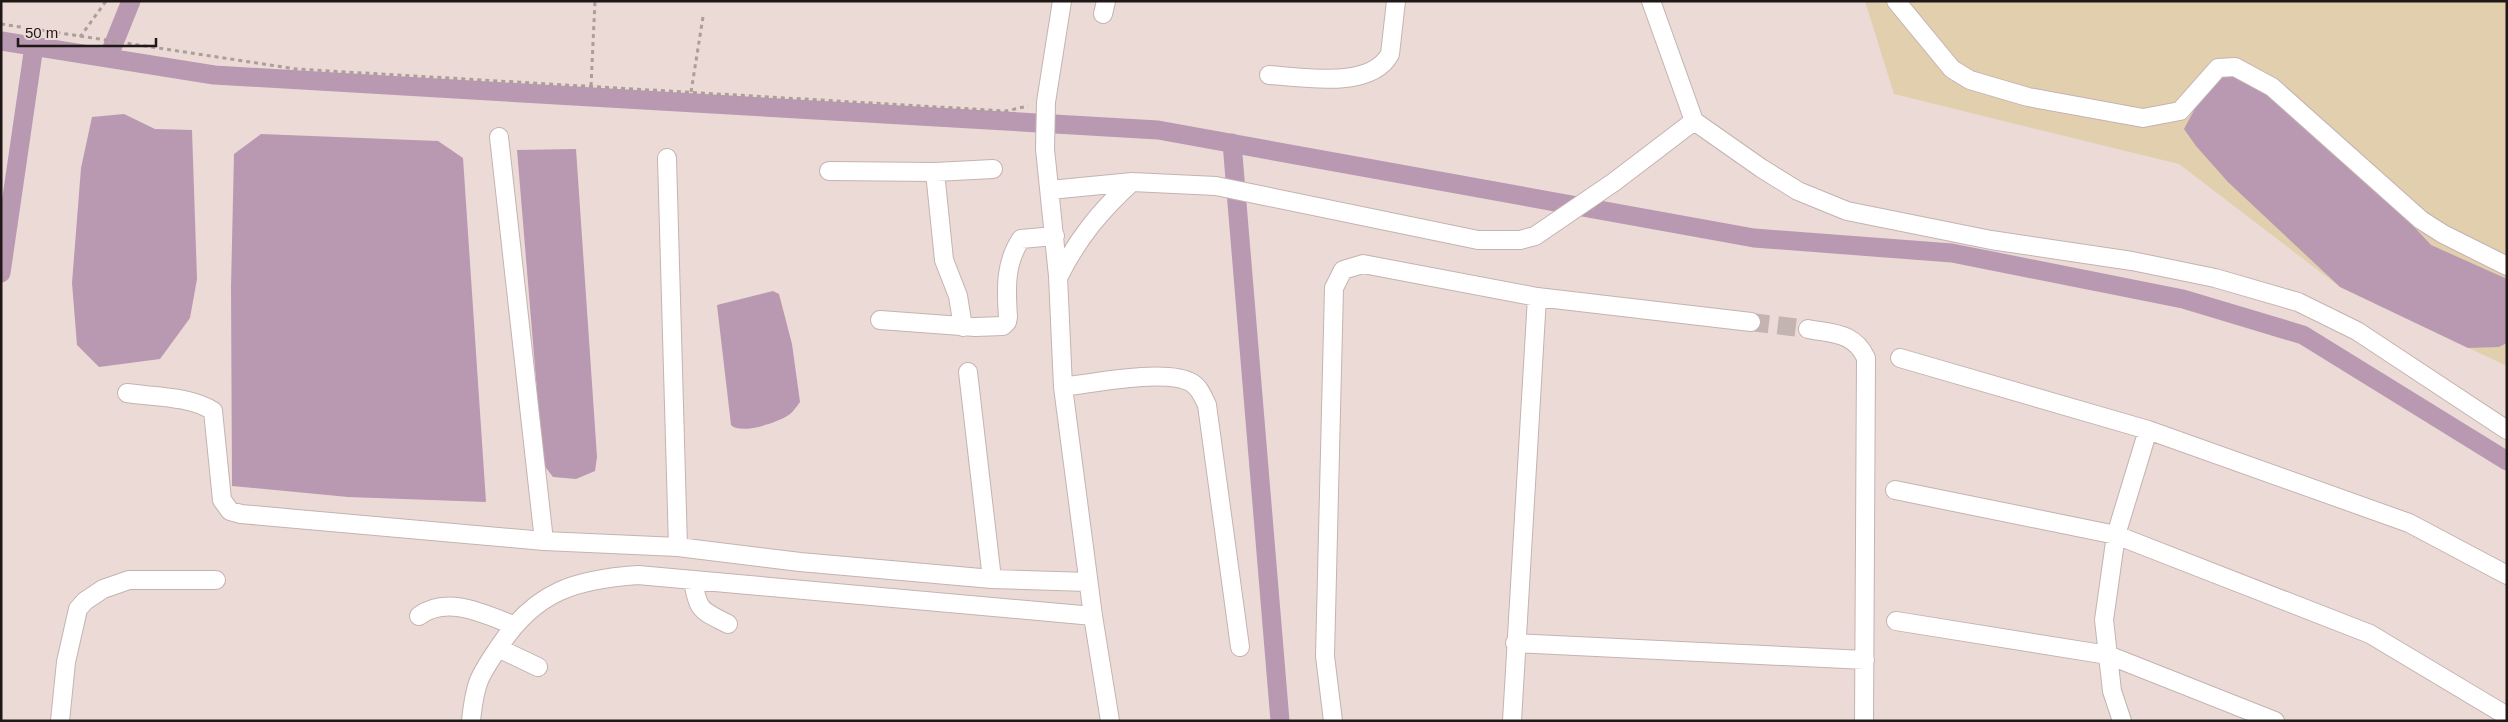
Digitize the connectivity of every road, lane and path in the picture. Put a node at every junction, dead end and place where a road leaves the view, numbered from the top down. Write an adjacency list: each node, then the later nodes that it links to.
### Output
1 (106, 1): 9 (path)
2 (595, 1): 11 (path)
3 (1062, 1): 13 (street)
4 (1396, 1): 10 (street)
5 (1651, 1): 14 (street)
6 (1896, 1): 23 (street)
7 (703, 17): 12 (path)
8 (1, 24): 9 (path)
9 (80, 37): 11 (path)
10 (1269, 75)
11 (591, 86): 12 (path)
12 (691, 92): 13 (path)
13 (1046, 102): 21 (street)
14 (1694, 121): 20 (street); 35 (street)
15 (498, 137): 38 (street)
16 (667, 158): 39 (street)
17 (992, 169): 19 (street)
18 (829, 171): 19 (street)
19 (935, 172): 28 (street)
20 (1132, 182): 21 (street); 24 (street)
21 (1050, 190): 22 (street)
22 (1054, 236): 24 (street); 28 (street)
23 (2507, 266)
24 (1058, 276): 32 (street)
25 (1537, 297): 27 (street); 50 (street); 60 (street)
26 (880, 320): 28 (street)
27 (1751, 322)
28 (963, 327)
29 (1808, 329): 54 (street)
30 (1900, 358): 34 (street)
31 (968, 372): 41 (street)
32 (1063, 387): 44 (street); 51 (street)
33 (127, 393): 38 (street)
34 (2148, 430): 37 (street); 40 (street)
35 (2507, 430)
36 (1895, 490): 37 (street)
37 (2116, 535): 53 (street); 56 (street)
38 (544, 541): 39 (street)
39 (678, 547): 41 (street)
40 (2507, 575)
41 (992, 579): 44 (street)
42 (216, 580): 57 (street)
43 (693, 580): 46 (street); 48 (street); 49 (street)
44 (1088, 582): 46 (street)
45 (419, 616): 49 (street)
46 (1093, 616): 59 (street)
47 (1896, 621): 53 (street)
48 (728, 624)
49 (513, 626): 52 (street)
50 (1516, 643): 54 (street); 61 (street)
51 (1240, 647)
52 (498, 648): 55 (street); 58 (street)
53 (2108, 655): 63 (street); 64 (street)
54 (1864, 660): 62 (street)
55 (538, 667)
56 (2507, 716)
57 (60, 721)
58 (471, 721)
59 (1110, 721)
60 (1333, 721)
61 (1512, 721)
62 (1864, 721)
63 (2122, 721)
64 (2275, 721)

